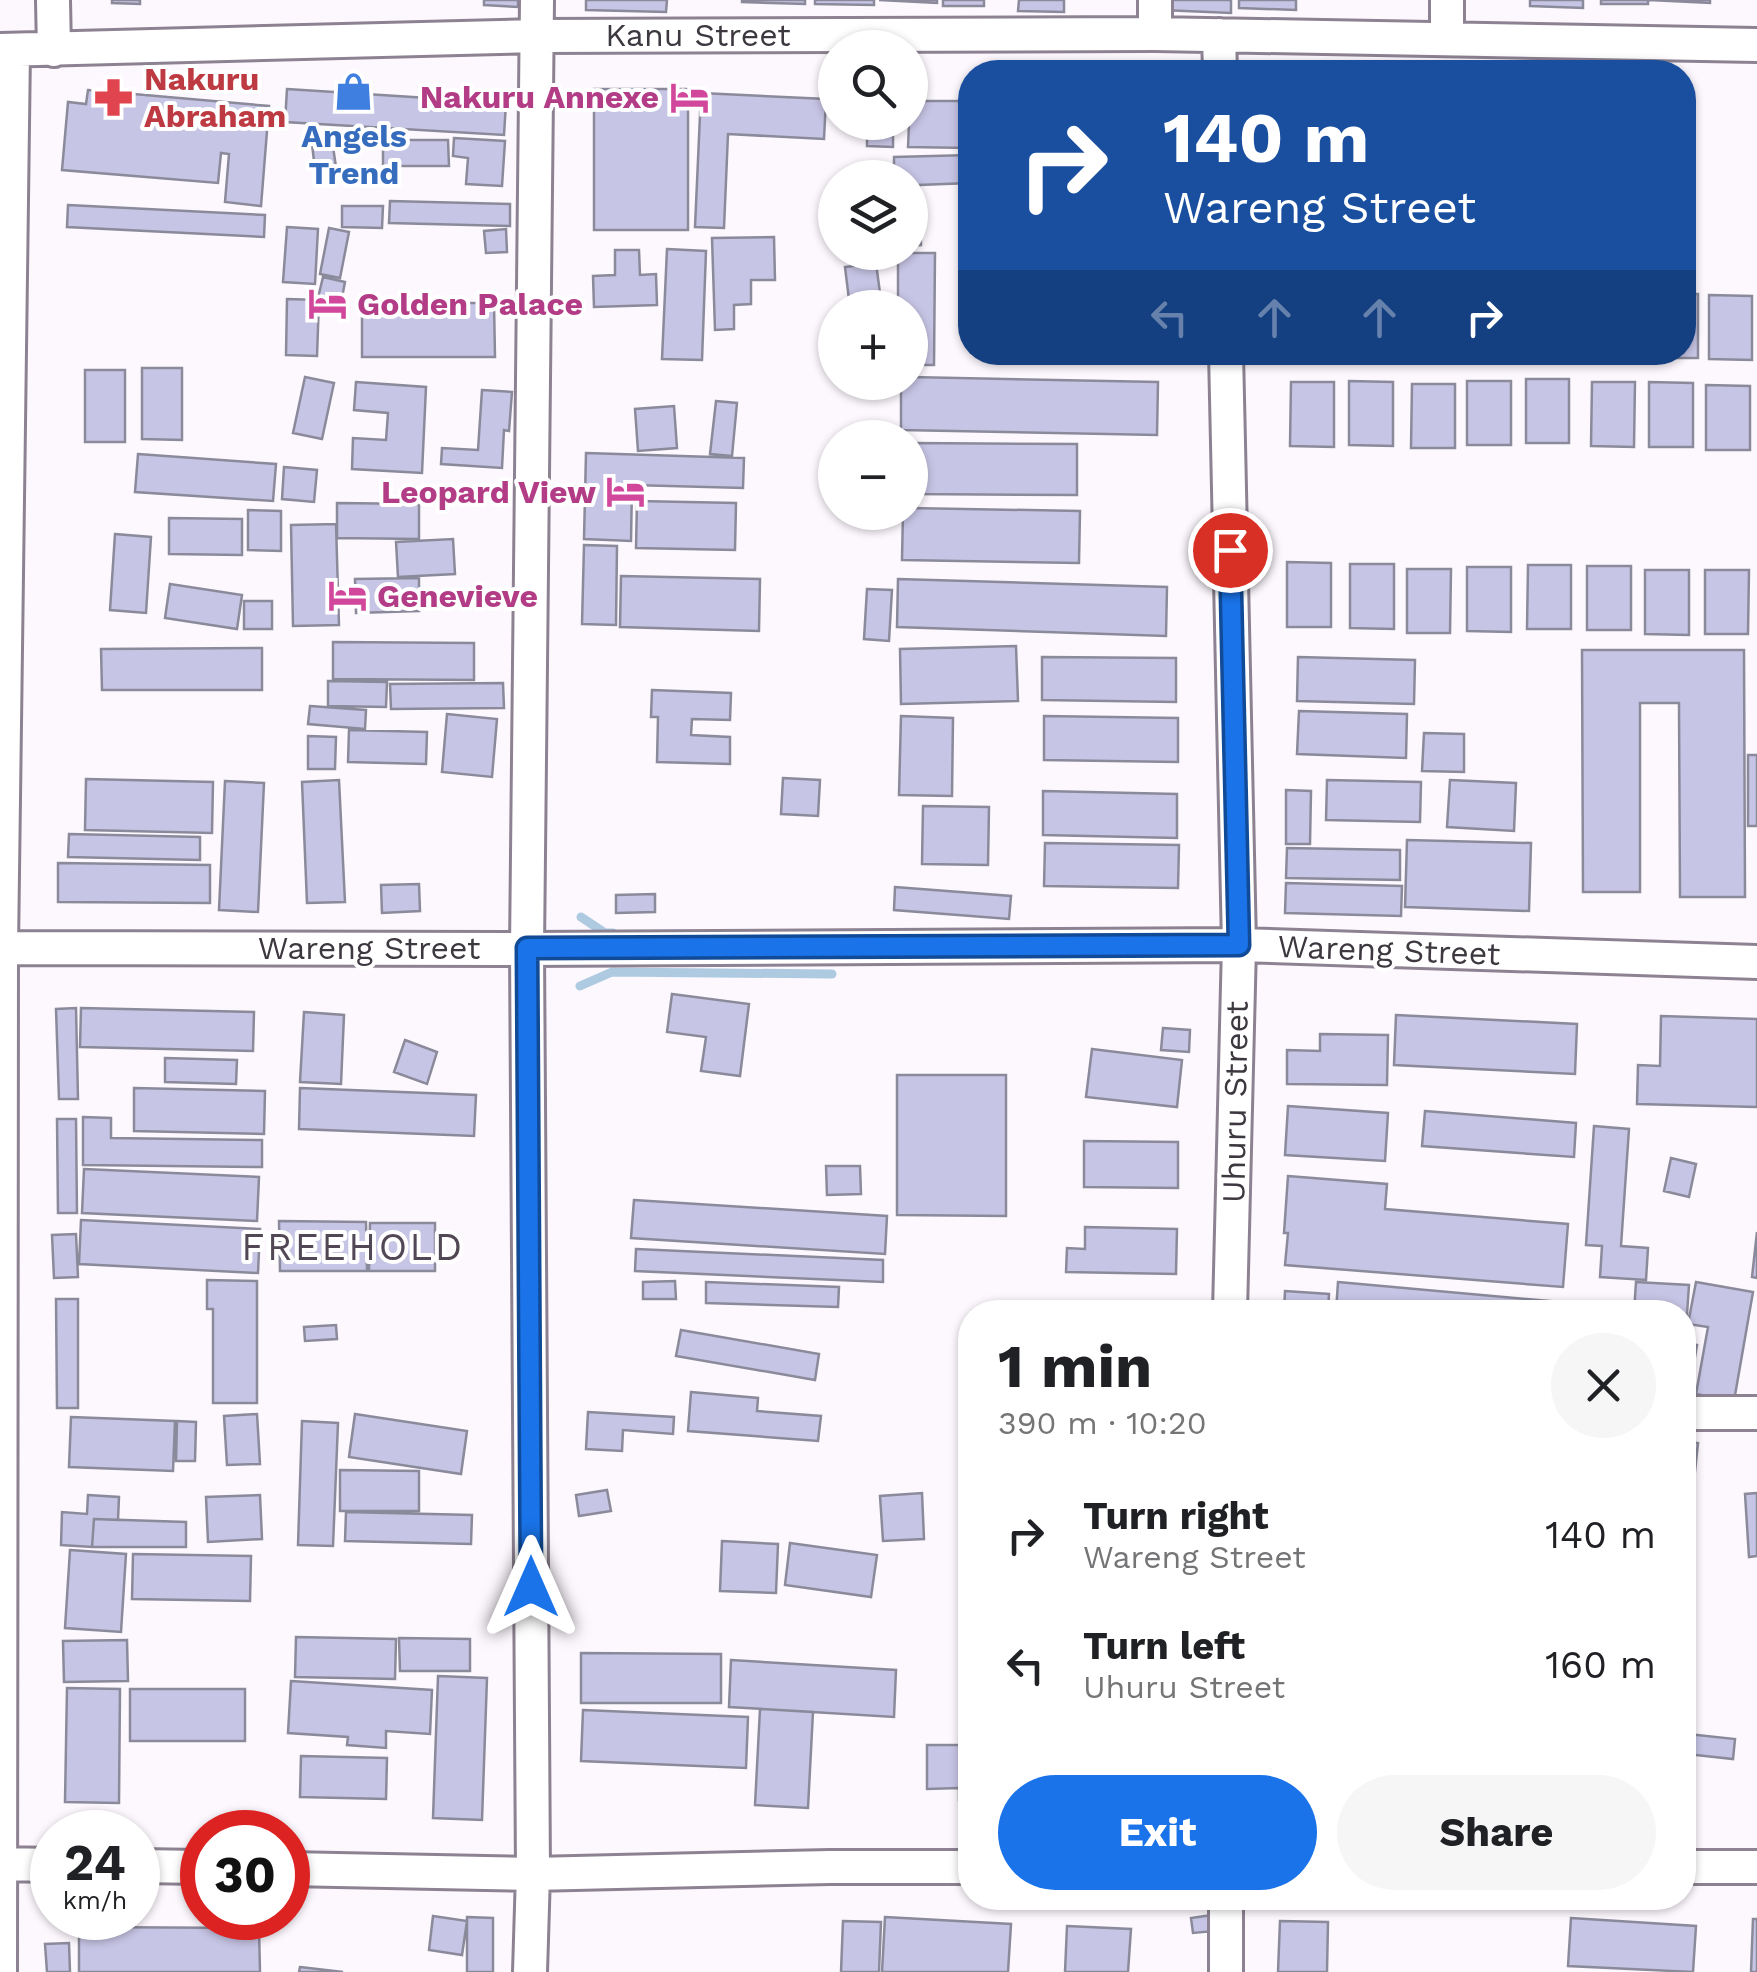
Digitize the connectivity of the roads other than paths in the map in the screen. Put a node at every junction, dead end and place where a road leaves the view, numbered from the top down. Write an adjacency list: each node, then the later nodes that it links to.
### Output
1 (53, 0): 11 (street)
2 (538, 0): 7 (street)
3 (1155, 0): 5 (street)
4 (1447, 0): 8 (street)
5 (1155, 34): 6 (street, Kanu Street); 7 (street, Kanu Street)
6 (1219, 35): 8 (street, Kanu Street); 12 (street)
7 (536, 36): 11 (street, Kanu Street); 16 (street)
8 (1447, 39): 9 (street, Kanu Street)
9 (1757, 45)
10 (6, 50): 11 (street, Kanu Street); 15 (street)
11 (54, 50)
12 (1220, 60)
13 (1226, 365): 14 (street, Uhuru Street)
14 (1239, 945): 16 (street, Wareng Street); 17 (street, Wareng Street); 18 (street, Uhuru Street)
15 (1, 948): 16 (street, Wareng Street); 21 (street)
16 (527, 948): 27 (street)
17 (1757, 962)
18 (1230, 1300)
19 (1696, 1412): 20 (street)
20 (1757, 1412)
21 (0, 1864): 22 (street); 29 (street)
22 (30, 1865)
23 (1696, 1867): 24 (street)
24 (1757, 1867)
25 (958, 1868): 27 (street)
26 (310, 1869): 27 (street)
27 (532, 1874): 30 (street)
28 (1226, 1910): 31 (street)
29 (0, 1972)
30 (530, 1972)
31 (1226, 1972)

